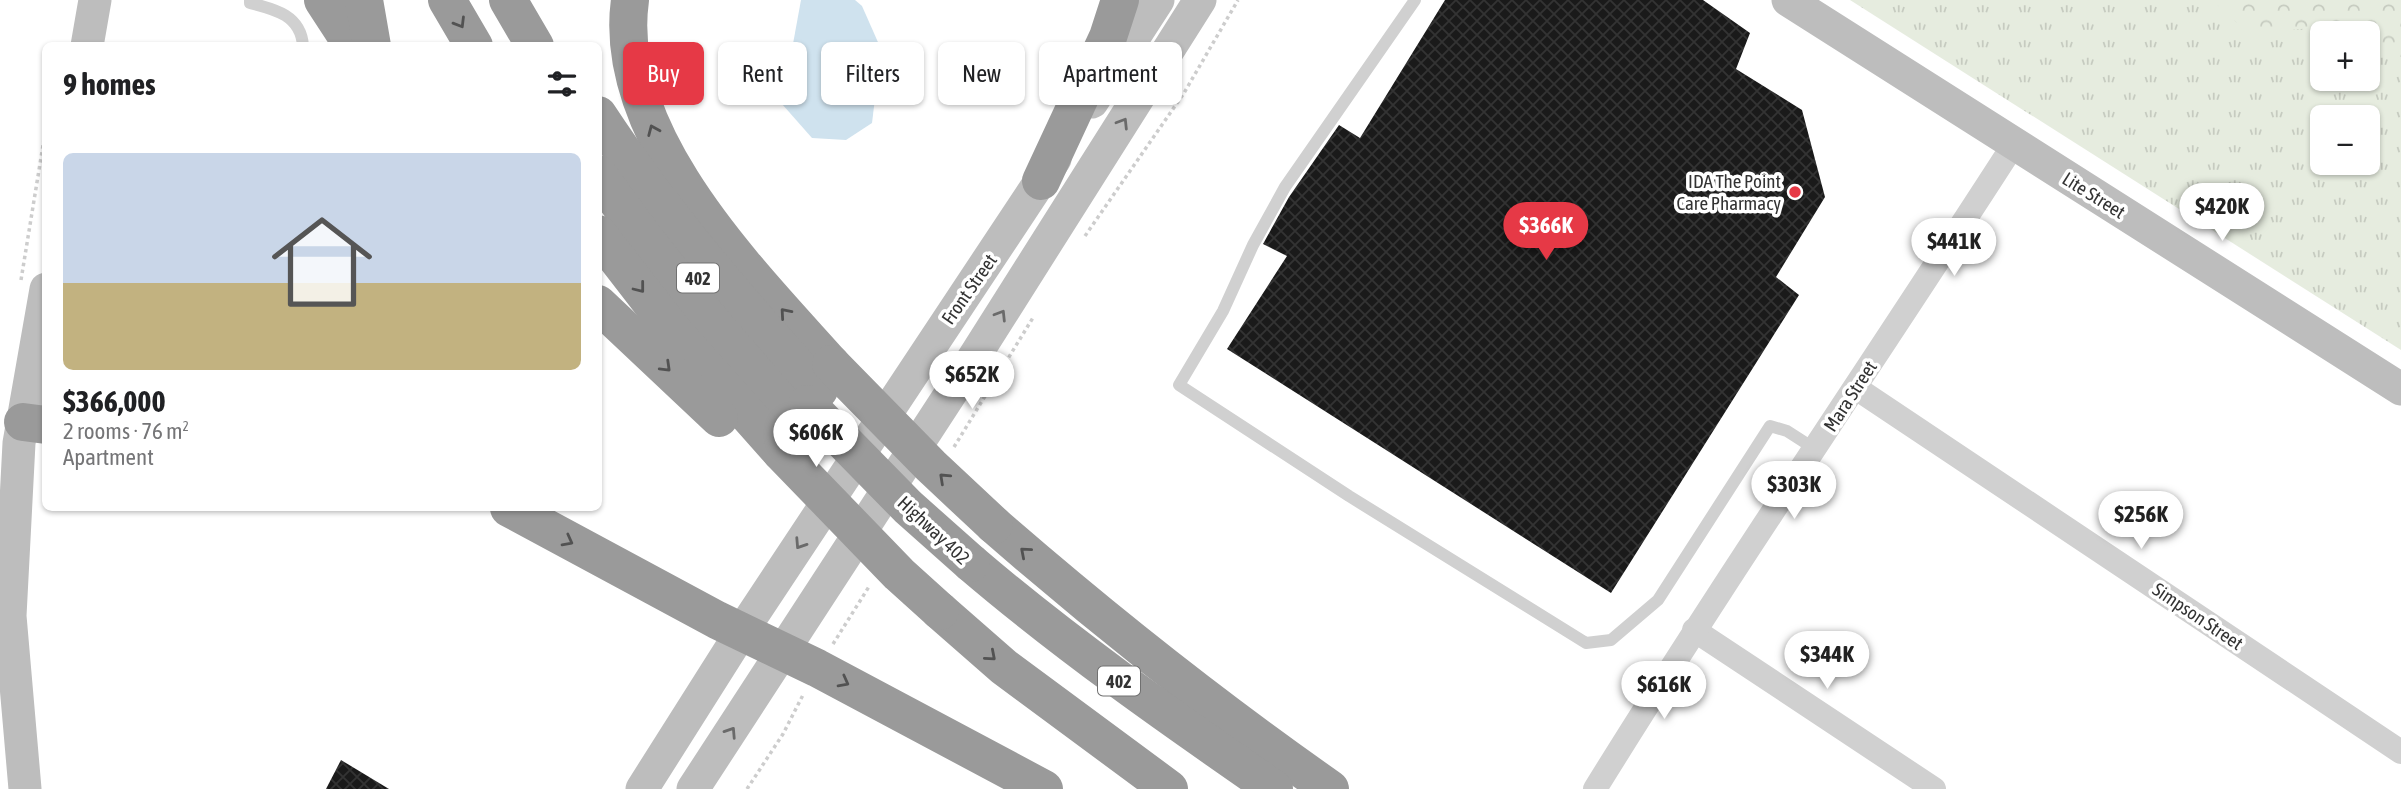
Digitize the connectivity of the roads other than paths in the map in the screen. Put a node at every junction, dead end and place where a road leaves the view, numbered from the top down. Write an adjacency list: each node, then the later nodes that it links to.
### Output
1 (95, 0): 15 (main road)
2 (250, 0): 16 (lane)
3 (364, 0): 14 (highway)
4 (447, 0): 17 (highway, one-way to 17)
5 (487, 0): 18 (highway)
6 (508, 0): 19 (highway)
7 (527, 0): 20 (highway)
8 (630, 0): 31 (highway, one-way to 8)
9 (1120, 0): 25 (highway)
10 (1158, 0): 25 (main road, Front Street)
11 (1200, 0): 38 (main road, Front Street, one-way to 11)
12 (1416, 0): 33 (lane)
13 (1788, 0): 22 (main road, Lite Street)
14 (347, 30)
15 (88, 42)
16 (302, 42)
17 (472, 42)
18 (511, 42)
19 (533, 42)
20 (552, 42)
21 (602, 120): 31 (highway)
22 (2014, 144): 29 (street, Mara Street); 30 (main road, Lite Street)
23 (602, 150): 31 (highway, Highway 402 / 402)
24 (602, 180): 31 (highway)
25 (1041, 181): 37 (main road, Front Street, one-way to 37)
26 (602, 239): 31 (highway, Highway 402 / 402, one-way to 31)
27 (32, 288): 32 (main road)
28 (602, 306): 31 (highway, one-way to 31)
29 (1856, 388): 33 (street, Mara Street); 39 (street, Simpson Street)
30 (2401, 389)
31 (801, 416): 35 (highway, Highway 402 / 402, bridge); 44 (highway, Highway 402 / 402, one-way to 44, bridge)
32 (28, 436): 40 (main road)
33 (1815, 449): 36 (street, Mara Street)
34 (515, 511): 37 (highway, one-way to 37)
35 (976, 553): 45 (highway); 46 (highway, Highway 402 / 402); 47 (highway); 48 (highway, one-way to 35)
36 (1694, 630): 49 (street, Mara Street); 50 (street)
37 (742, 632): 38 (highway); 41 (main road, Front Street)
38 (783, 652): 42 (main road, Front Street, one-way to 38); 43 (highway, one-way to 43)
39 (2401, 752)
40 (24, 789)
41 (642, 789)
42 (693, 789)
43 (1044, 789)
44 (1169, 789)
45 (1240, 789)
46 (1274, 789)
47 (1319, 789)
48 (1330, 789)
49 (1595, 789)
50 (1934, 789)

